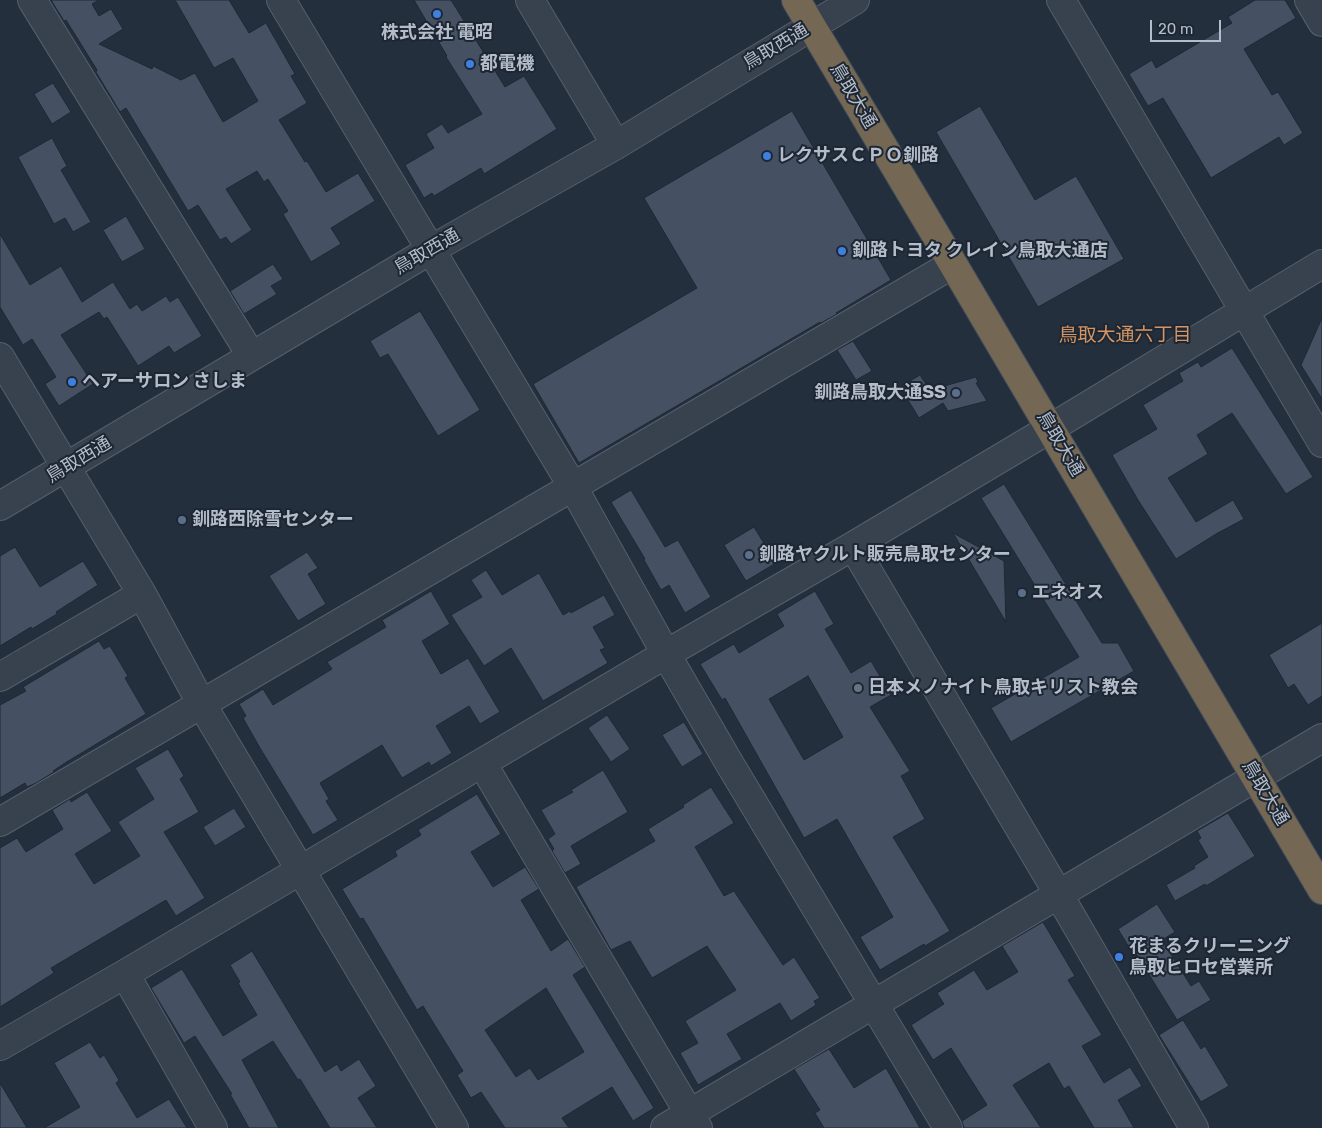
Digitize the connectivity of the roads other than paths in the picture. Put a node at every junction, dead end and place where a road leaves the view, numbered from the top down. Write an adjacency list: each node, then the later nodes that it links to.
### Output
1 (32, 0): 15 (street)
2 (281, 0): 11 (street)
3 (530, 0): 10 (street)
4 (796, 0): 9 (highway, 鳥取大通)
5 (855, 0): 9 (street, 鳥取西通)
6 (1061, 0): 14 (street)
7 (1309, 0): 8 (street)
8 (1322, 22)
9 (812, 26): 10 (street, 鳥取西通); 12 (highway, 鳥取大通)
10 (616, 144): 11 (street, 鳥取西通)
11 (432, 249): 15 (street, 鳥取西通); 20 (street)
12 (954, 264): 17 (highway, 鳥取大通); 20 (street)
13 (1322, 264): 14 (street)
14 (1244, 312): 17 (street); 18 (street)
15 (251, 355): 19 (street, 鳥取西通)
16 (0, 358): 19 (street)
17 (1051, 428): 22 (street); 29 (highway, 鳥取大通)
18 (1322, 442)
19 (66, 468): 21 (street, 鳥取西通); 23 (street)
20 (573, 487): 24 (street); 26 (street)
21 (0, 506)
22 (853, 546): 24 (street); 33 (street)
23 (142, 594): 25 (street); 26 (street)
24 (666, 654): 28 (street); 35 (street)
25 (0, 677)
26 (201, 703): 30 (street); 31 (street)
27 (1322, 738): 29 (street)
28 (482, 762): 31 (street); 37 (street)
29 (1256, 777): 32 (highway, 鳥取大通); 33 (street)
30 (0, 822)
31 (301, 869): 34 (street); 39 (street)
32 (1322, 890)
33 (1059, 895): 35 (street); 42 (street)
34 (125, 974): 36 (street); 38 (street)
35 (874, 1004): 37 (street); 41 (street)
36 (0, 1046)
37 (694, 1121): 40 (street)
38 (213, 1128)
39 (454, 1128)
40 (665, 1128)
41 (948, 1128)
42 (1194, 1128)

